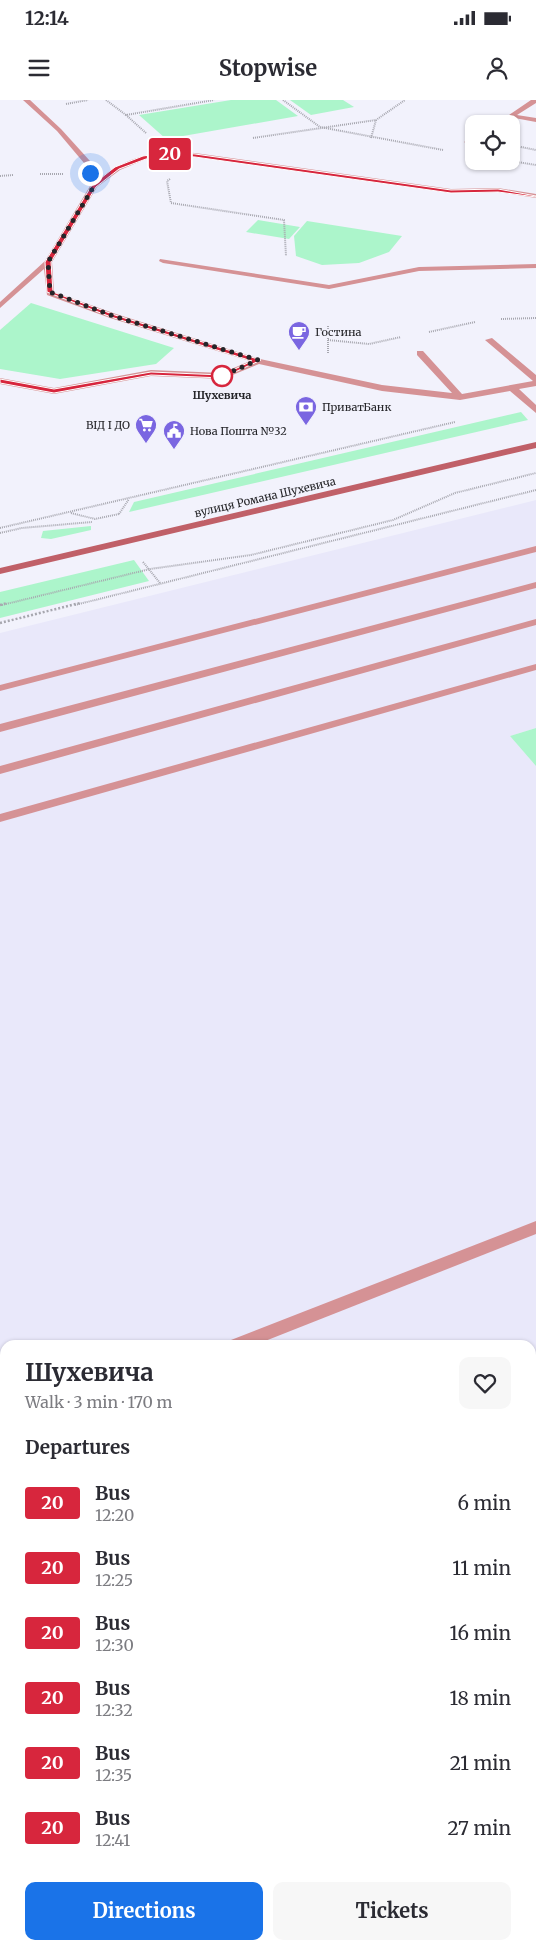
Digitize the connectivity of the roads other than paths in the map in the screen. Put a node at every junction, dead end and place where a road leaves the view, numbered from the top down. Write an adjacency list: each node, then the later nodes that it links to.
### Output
1 (26, 100): 4 (lane)
2 (536, 100): 3 (lane)
3 (536, 120)
4 (94, 186): 5 (lane); 7 (lane)
5 (536, 196)
6 (163, 260): 8 (lane)
7 (48, 262): 9 (lane); 12 (lane)
8 (536, 266)
9 (0, 306)
10 (489, 340): 14 (lane)
11 (420, 354): 16 (lane)
12 (258, 360): 13 (lane); 16 (lane)
13 (0, 381)
14 (536, 381): 15 (lane)
15 (512, 388): 16 (lane); 17 (lane)
16 (460, 398)
17 (536, 410)
18 (536, 445): 20 (main road, вулиця Романа Шухевича)
19 (536, 549): 24 (lane)
20 (0, 571)
21 (536, 585): 25 (lane)
22 (536, 622): 26 (lane)
23 (536, 667): 27 (lane)
24 (0, 688)
25 (0, 728)
26 (0, 770)
27 (0, 818)
28 (536, 1227): 29 (lane)
29 (250, 1340)

